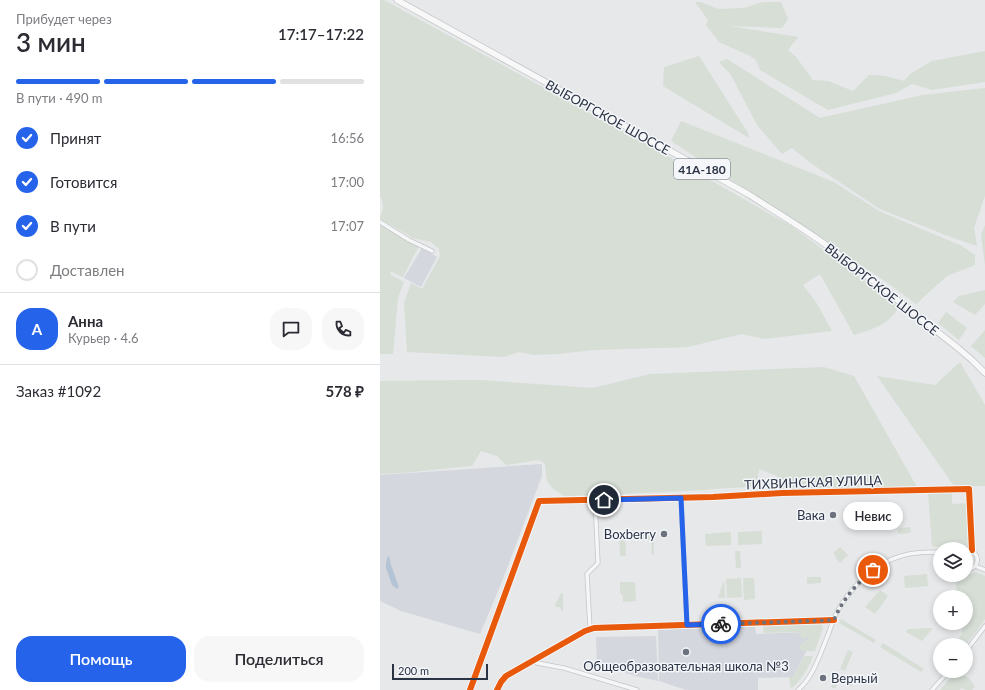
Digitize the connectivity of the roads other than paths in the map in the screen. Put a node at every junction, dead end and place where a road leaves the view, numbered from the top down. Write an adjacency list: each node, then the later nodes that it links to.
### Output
1 (396, 0): 4 (main road, ВЫБОРГСКОЕ ШОССЕ / 41А-180)
2 (380, 222): 3 (street)
3 (432, 251)
4 (985, 373)
5 (681, 498): 6 (street, ТИХВИНСКАЯ УЛИЦА); 7 (street, ТИХВИНСКАЯ УЛИЦА); 13 (street)
6 (595, 500): 15 (street); 19 (street, ТИХВИНСКАЯ УЛИЦА)
7 (972, 542)
8 (973, 551): 10 (street)
9 (933, 552): 12 (street)
10 (975, 566): 11 (street)
11 (985, 570)
12 (834, 620): 13 (street); 22 (street)
13 (687, 625): 15 (street)
14 (985, 626): 16 (street)
15 (590, 629): 17 (street)
16 (973, 642)
17 (533, 660): 20 (street); 21 (street)
18 (943, 678): 23 (street)
19 (470, 690)
20 (496, 690)
21 (637, 690)
22 (798, 690)
23 (932, 690)

